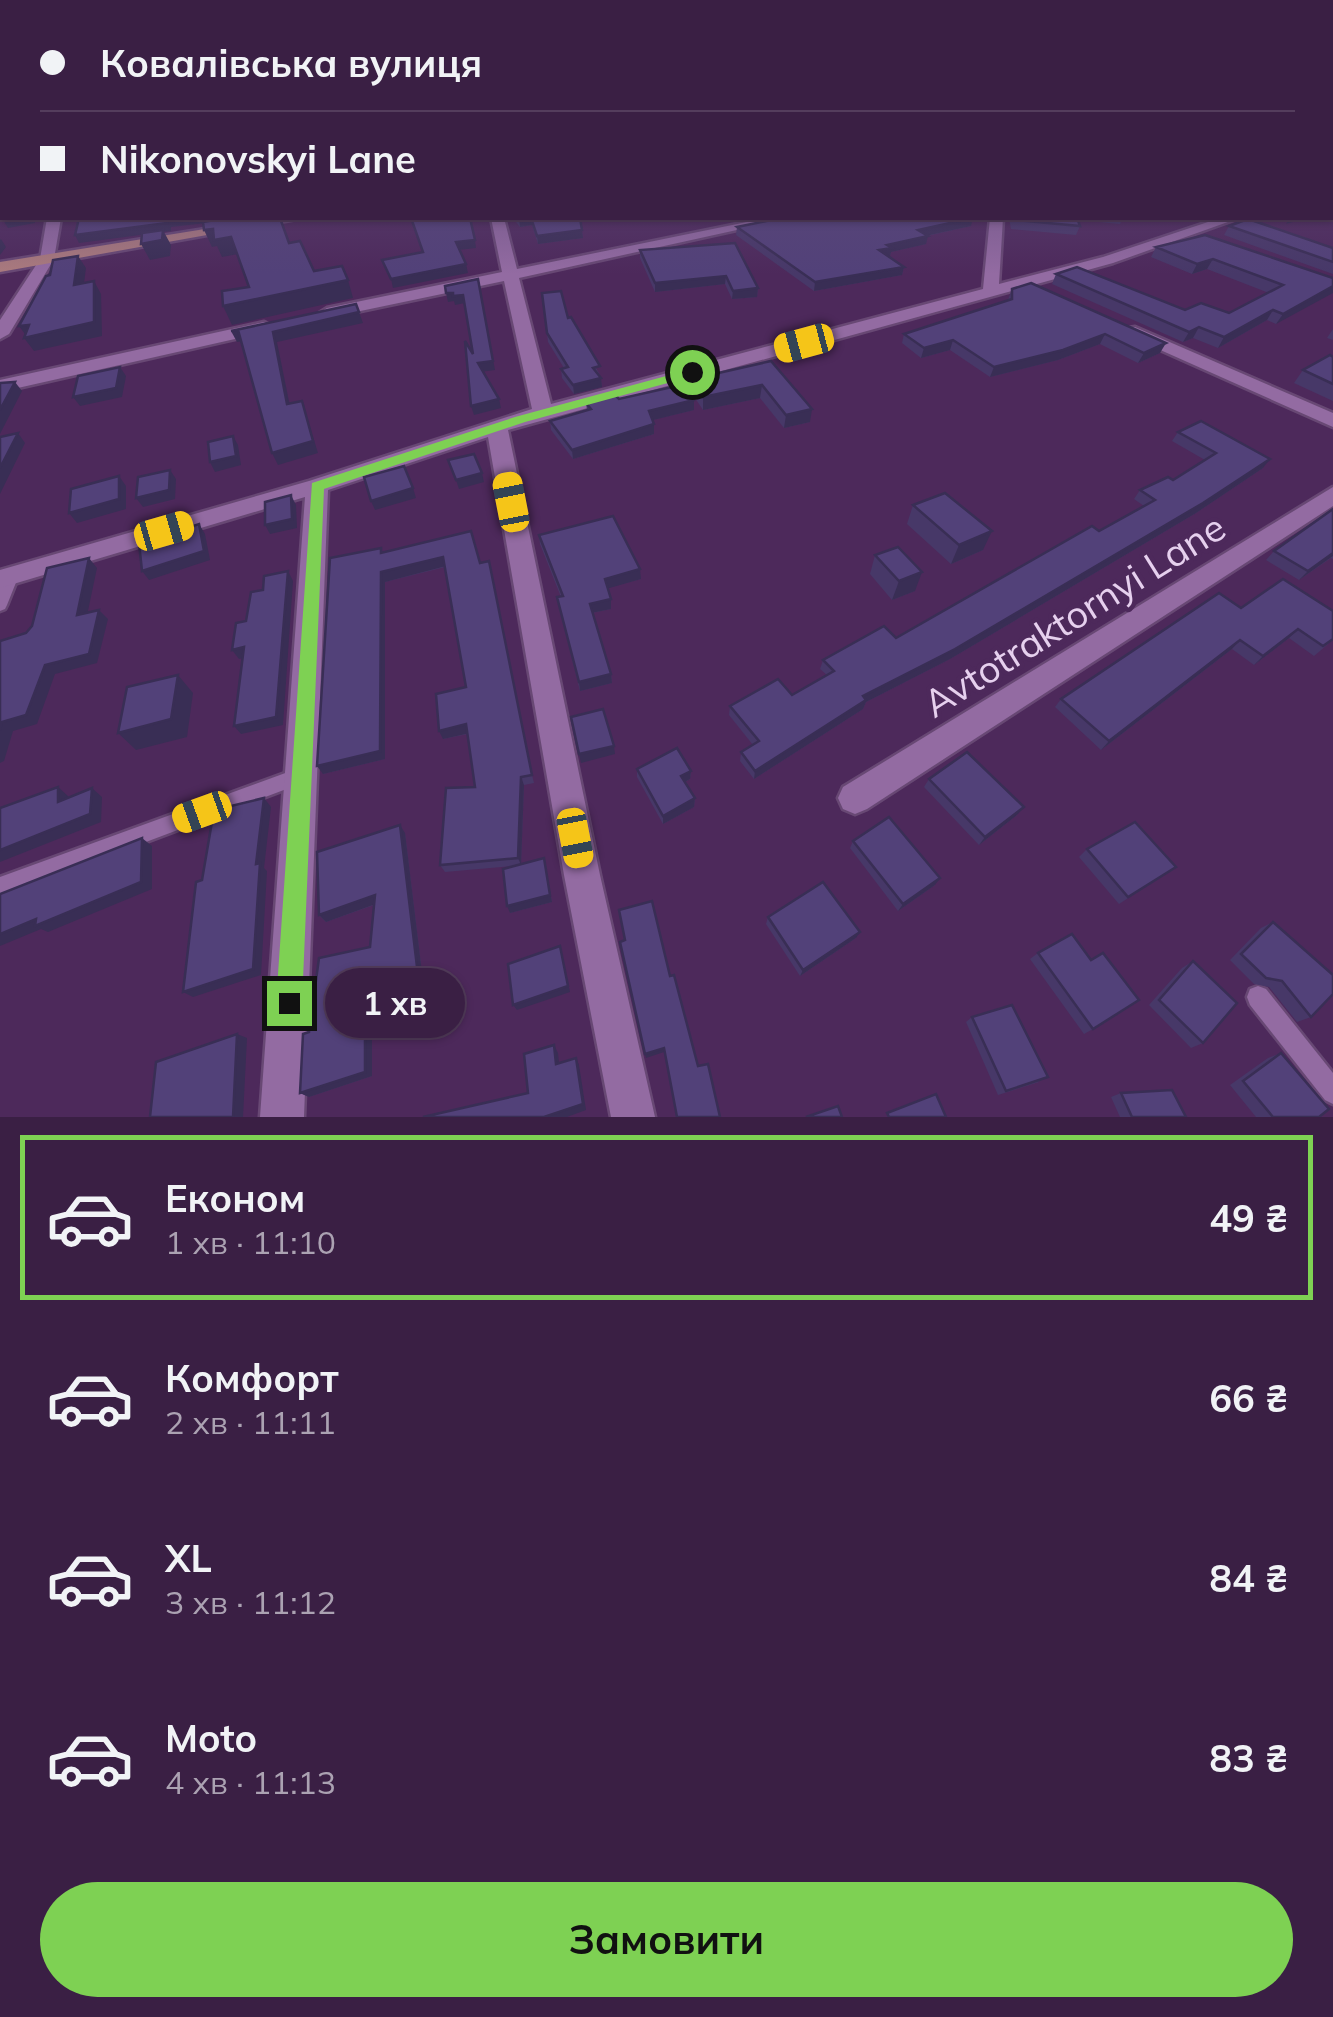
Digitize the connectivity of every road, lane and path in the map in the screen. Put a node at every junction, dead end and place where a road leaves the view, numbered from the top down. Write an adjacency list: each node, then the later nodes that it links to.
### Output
1 (54, 220): 7 (street)
2 (284, 220): 7 (main road)
3 (498, 220): 9 (street)
4 (775, 220): 9 (street)
5 (996, 220): 11 (street)
6 (1229, 220): 10 (street)
7 (47, 260): 8 (main road); 16 (street)
8 (0, 267)
9 (510, 272): 13 (street); 18 (street)
10 (1026, 282): 11 (street); 12 (street)
11 (990, 293): 18 (street)
12 (1062, 299)
13 (302, 318)
14 (283, 322): 17 (street)
15 (1116, 323): 19 (street)
16 (0, 334)
17 (0, 386)
18 (543, 412): 20 (street)
19 (1333, 421)
20 (497, 426): 21 (street); 31 (street)
21 (317, 486): 23 (street); 25 (street)
22 (1333, 495): 26 (street, Avtotraktornyi Lane)
23 (6, 577): 24 (lane)
24 (0, 605)
25 (302, 774): 27 (lane); 30 (street)
26 (855, 798)
27 (0, 887)
28 (1258, 997): 29 (lane)
29 (1333, 1092)
30 (282, 1117)
31 (633, 1117)

